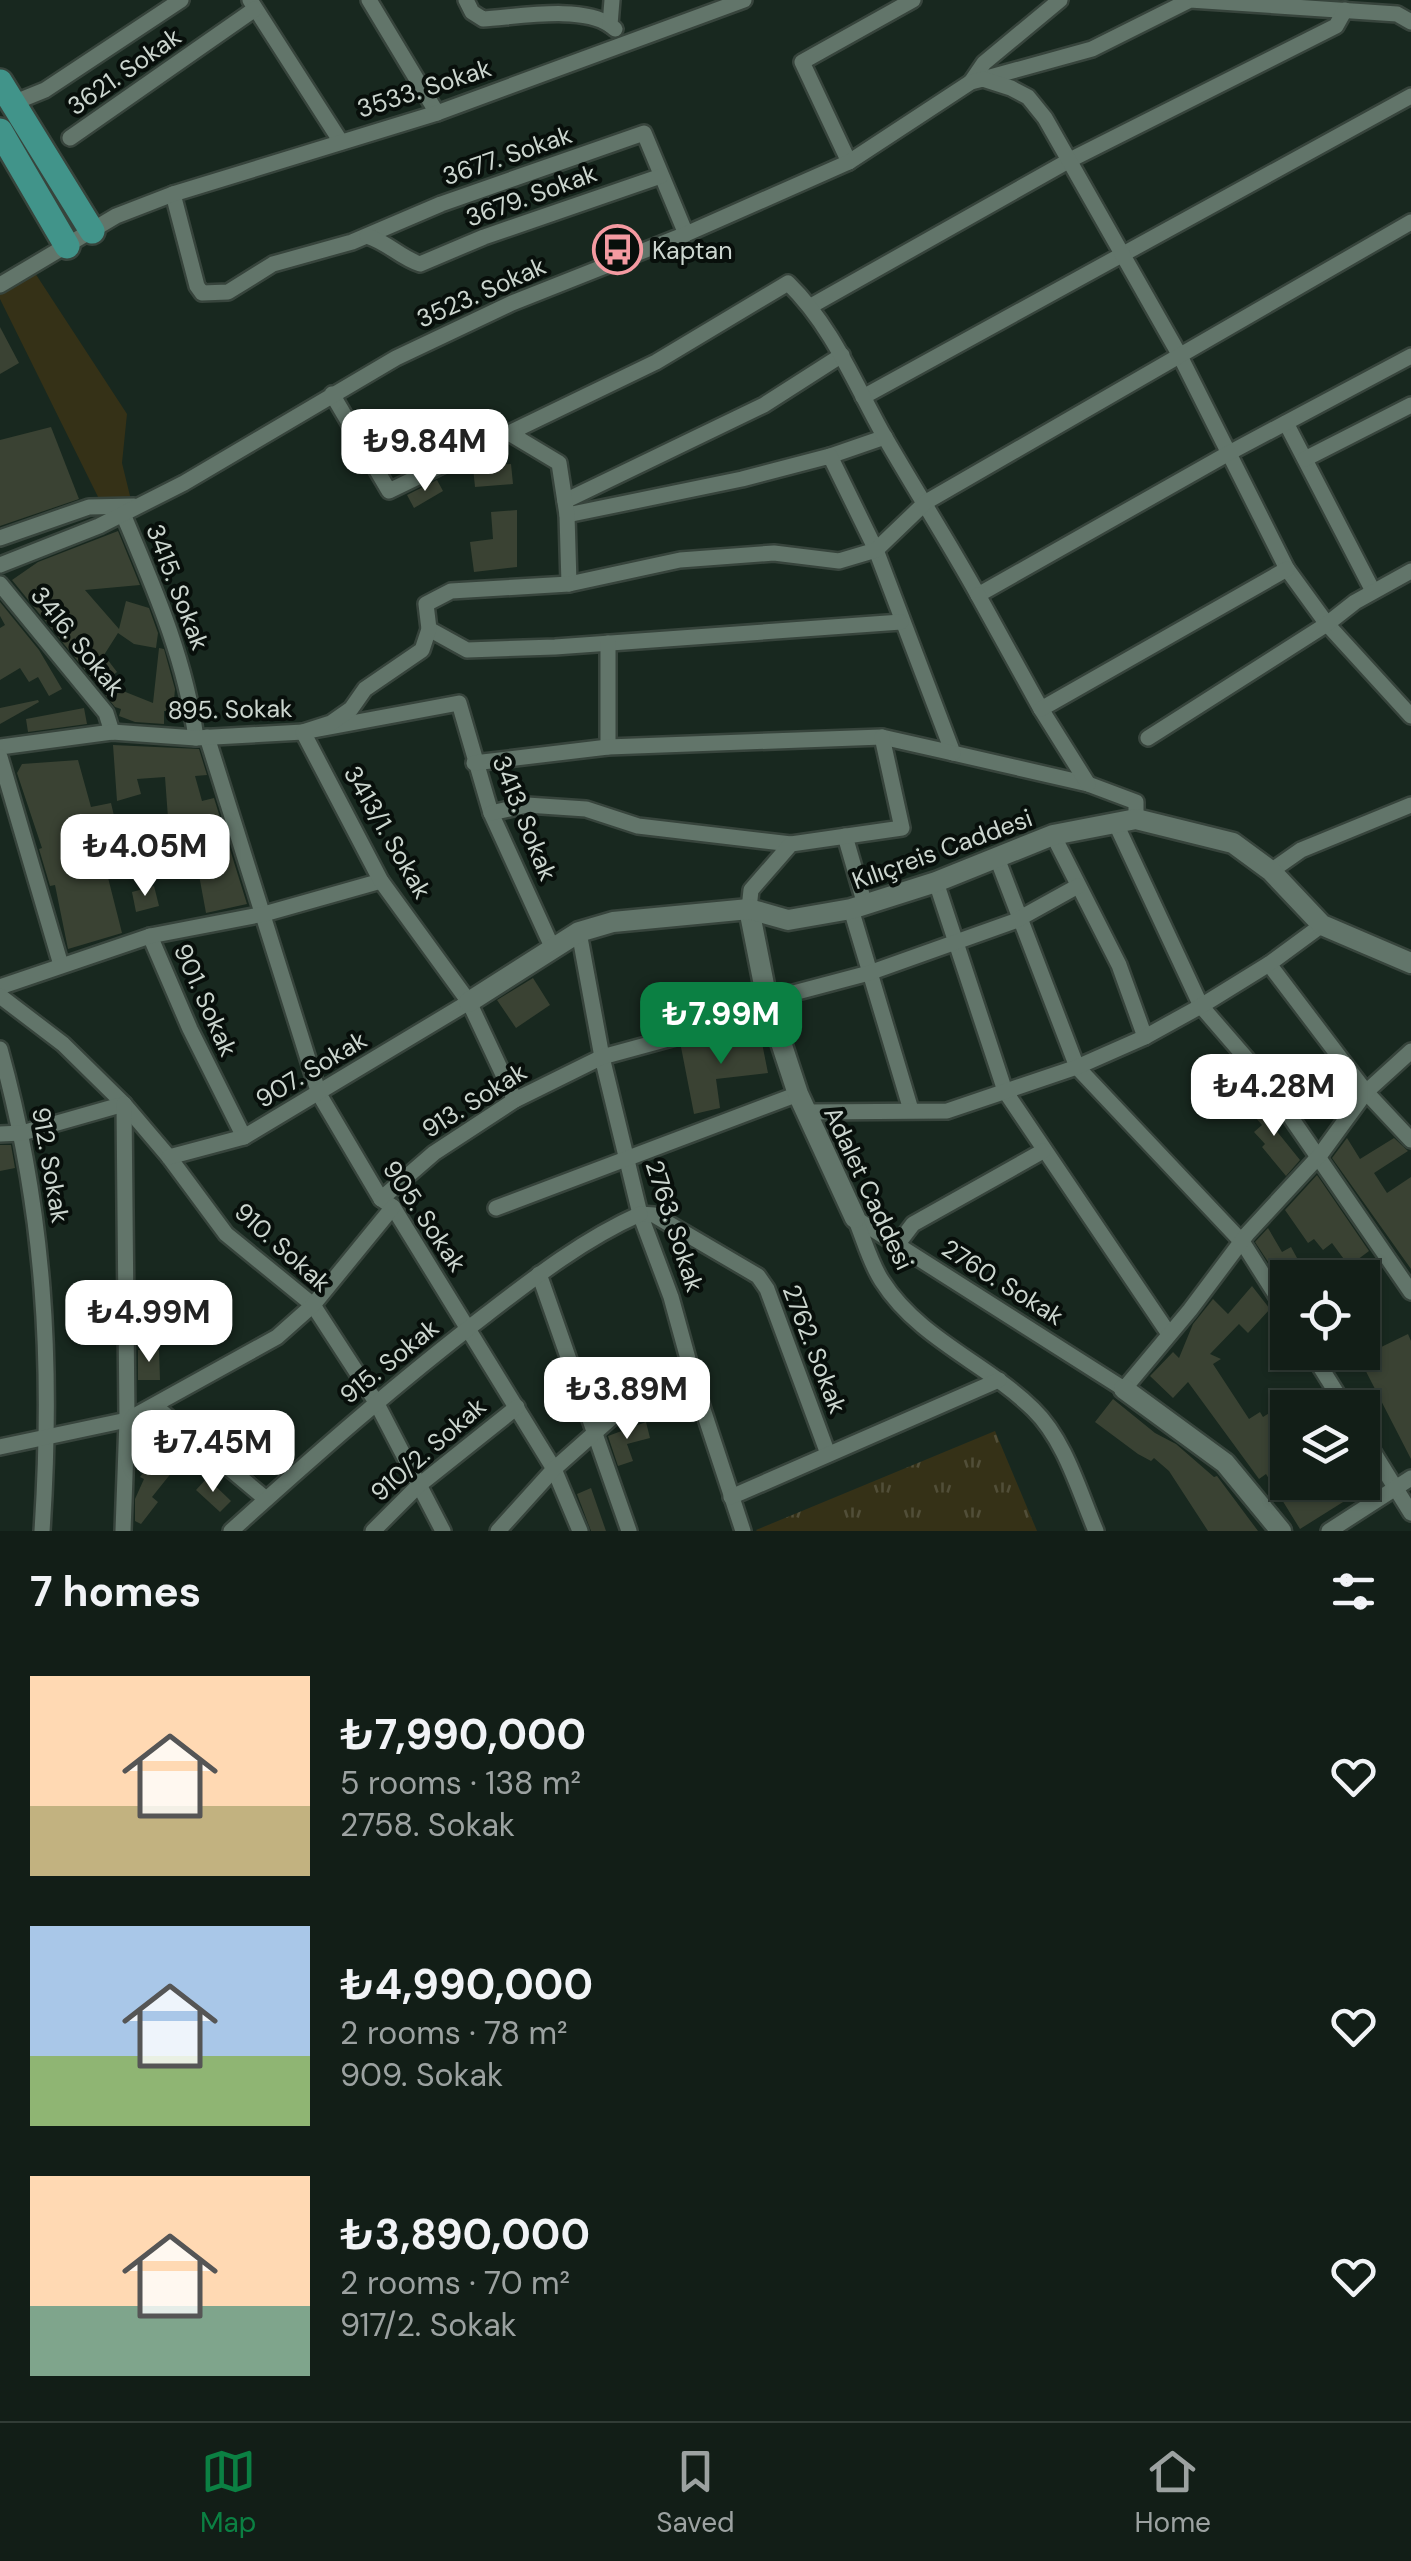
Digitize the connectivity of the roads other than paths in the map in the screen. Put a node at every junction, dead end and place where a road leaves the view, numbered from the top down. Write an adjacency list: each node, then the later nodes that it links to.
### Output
1 (181, 0): 16 (street)
2 (369, 0): 18 (street)
3 (466, 0): 13 (street)
4 (612, 0): 13 (street)
5 (744, 0): 14 (street, 3533. Sokak)
6 (913, 0): 23 (street)
7 (1190, 0): 9 (street); 15 (street)
8 (1055, 1): 15 (street)
9 (1316, 4): 11 (street)
10 (252, 5): 20 (street, 3621. Sokak); 21 (street)
11 (1345, 10): 12 (street); 22 (street)
12 (1403, 12)
13 (610, 26): 14 (street)
14 (630, 41): 18 (street, 3533. Sokak)
15 (977, 80): 22 (street); 23 (street, 3523. Sokak)
16 (7, 93): 27 (main road)
17 (1411, 96): 31 (street)
18 (437, 113): 21 (street, 3533. Sokak)
19 (0, 131): 30 (main road)
20 (70, 138)
21 (341, 142): 25 (street, 3533. Sokak)
22 (1070, 160): 31 (street); 33 (street)
23 (849, 162): 28 (street, 3523. Sokak)
24 (660, 176): 28 (street); 29 (street, 3679. Sokak); 29 (street, 3677. Sokak)
25 (172, 194): 27 (street, 3533. Sokak); 29 (street, 3677. Sokak)
26 (1411, 222): 34 (street)
27 (92, 231): 30 (street, 3533. Sokak)
28 (686, 234): 37 (street, 3523. Sokak)
29 (367, 236)
30 (66, 246): 32 (street, 3533. Sokak)
31 (1124, 256): 34 (street); 38 (street)
32 (0, 285)
33 (811, 306): 35 (street); 41 (street)
34 (1179, 354): 43 (street); 46 (street)
35 (842, 355): 38 (street); 47 (street)
36 (1411, 356): 40 (street)
37 (332, 394): 41 (street); 48 (street, 3523. Sokak)
38 (864, 397): 42 (street)
39 (1411, 406): 45 (street)
40 (1286, 424): 43 (street); 45 (street)
41 (509, 432): 47 (street)
42 (885, 436): 44 (street); 46 (street)
43 (1229, 454): 52 (street); 57 (street)
44 (830, 456): 47 (street); 50 (street)
45 (1304, 459): 56 (street)
46 (926, 502): 50 (street); 57 (street)
47 (566, 508): 55 (street)
48 (131, 510): 49 (street); 51 (street, 3523. Sokak); 67 (street, 3415. Sokak)
49 (0, 538)
50 (876, 550): 55 (street); 58 (street)
51 (8, 562)
52 (1288, 569): 59 (street); 63 (street)
53 (1411, 572): 56 (street)
54 (0, 584): 65 (street, 3416. Sokak)
55 (569, 584): 60 (street)
56 (1372, 591): 59 (street)
57 (978, 595): 63 (street)
58 (901, 622): 61 (street); 72 (street)
59 (1327, 624): 64 (street); 69 (street)
60 (428, 629): 61 (street); 66 (street)
61 (608, 643): 71 (street)
62 (460, 703): 66 (street, 895. Sokak); 74 (street, 3413. Sokak)
63 (1042, 709): 75 (street)
64 (1411, 716)
65 (112, 732): 67 (street, 895. Sokak); 70 (street, 895. Sokak)
66 (303, 732): 67 (street, 895. Sokak); 84 (street, 3413/1. Sokak)
67 (201, 737): 89 (street, 3415. Sokak)
68 (882, 738): 71 (street); 72 (street); 80 (street)
69 (1148, 738)
70 (0, 747)
71 (608, 747): 74 (street)
72 (953, 753): 75 (street)
73 (0, 757): 96 (street)
74 (474, 762): 77 (street, 3413. Sokak)
75 (1088, 784): 78 (street)
76 (1409, 810): 83 (street)
77 (491, 813): 81 (street); 95 (street, 3413. Sokak)
78 (1126, 821): 79 (street, Kılıçreis Caddesi); 83 (street, Kılıçreis Caddesi); 104 (street)
79 (1053, 835): 82 (street, Kılıçreis Caddesi); 86 (street)
80 (845, 836): 81 (street); 87 (street)
81 (791, 844): 88 (street)
82 (997, 858): 85 (street, Kılıçreis Caddesi); 90 (street)
83 (1271, 870): 91 (street, Kılıçreis Caddesi)
84 (382, 881): 89 (street); 102 (street, 3413/1. Sokak)
85 (936, 882): 87 (street, Kılıçreis Caddesi); 94 (street)
86 (1078, 886): 90 (street, 913. Sokak); 105 (street)
87 (858, 907): 88 (street, Kılıçreis Caddesi); 99 (street)
88 (749, 909): 92 (street, Kılıçreis Caddesi); 103 (street, Adalet Caddesi)
89 (264, 914): 93 (street); 112 (street, 905. Sokak)
90 (1021, 917): 94 (street, 913. Sokak); 109 (street)
91 (1322, 924): 97 (street); 98 (street, Kılıçreis Caddesi)
92 (579, 932): 95 (street, Kılıçreis Caddesi); 108 (street, 2763. Sokak)
93 (150, 936): 96 (street); 119 (street, 901. Sokak)
94 (956, 942): 99 (street, 913. Sokak); 110 (street)
95 (553, 949): 102 (street, Kılıçreis Caddesi)
96 (61, 964): 100 (street)
97 (1269, 964): 104 (street); 111 (street)
98 (1411, 964)
99 (869, 973): 103 (street, 913. Sokak); 116 (street)
100 (0, 987)
101 (0, 996): 115 (street, 910. Sokak)
102 (470, 1002): 112 (street, 907. Sokak); 113 (street, 3413/1. Sokak)
103 (769, 1005): 108 (street, 913. Sokak); 114 (street, Adalet Caddesi)
104 (1201, 1006): 105 (street); 122 (street)
105 (1145, 1037): 109 (street)
106 (0, 1049): 118 (street, 912. Sokak)
107 (1411, 1051): 111 (street)
108 (602, 1057): 113 (street, 913. Sokak); 124 (street, 2763. Sokak)
109 (1077, 1067): 110 (street); 129 (street)
110 (1005, 1091): 116 (street); 121 (street)
111 (1366, 1092): 120 (street); 122 (street)
112 (319, 1094): 119 (street, 907. Sokak); 125 (street, 905. Sokak)
113 (516, 1100): 125 (street, 913. Sokak)
114 (803, 1103): 116 (street); 124 (street); 128 (street, Adalet Caddesi)
115 (124, 1104): 118 (street); 123 (street, 910. Sokak); 143 (street)
116 (911, 1110)
117 (0, 1134): 118 (street)
118 (22, 1134): 145 (street, 912. Sokak)
119 (244, 1137): 123 (street, 907. Sokak)
120 (1411, 1140)
121 (1043, 1151): 130 (street); 136 (street)
122 (1320, 1155): 129 (street); 133 (street)
123 (169, 1156): 134 (street, 910. Sokak)
124 (626, 1156): 126 (street); 127 (street, 2763. Sokak)
125 (387, 1203): 134 (street, 913. Sokak); 135 (street, 905. Sokak)
126 (496, 1208)
127 (640, 1214): 131 (street, 915. Sokak); 138 (street, 2763. Sokak); 147 (street, 2762. Sokak)
128 (855, 1218): 130 (street, 2760. Sokak); 137 (street, Adalet Caddesi)
129 (1243, 1242): 132 (street); 136 (street)
130 (897, 1245): 139 (street, 2760. Sokak)
131 (539, 1274): 135 (street, 915. Sokak); 144 (street)
132 (1270, 1285)
133 (1411, 1292)
134 (313, 1304): 140 (street, 910. Sokak); 141 (street, 913. Sokak)
135 (468, 1328): 140 (street, 915. Sokak); 142 (street, 905. Sokak)
136 (1169, 1334): 139 (street)
137 (998, 1380): 147 (street); 165 (street, Adalet Caddesi)
138 (696, 1388): 144 (street); 153 (street, 2763. Sokak)
139 (1124, 1389): 166 (street)
140 (376, 1402): 151 (street, 910. Sokak); 154 (street, 915. Sokak)
141 (155, 1406): 143 (street, 913. Sokak); 154 (street)
142 (517, 1406): 149 (street, 905. Sokak); 151 (street, 910/2. Sokak)
143 (127, 1420): 145 (street, 913. Sokak); 157 (street)
144 (595, 1436): 149 (street); 163 (street)
145 (48, 1439): 146 (street, 913. Sokak); 156 (street, 912. Sokak)
146 (0, 1447)
147 (828, 1454): 153 (street)
148 (1380, 1462): 152 (street)
149 (554, 1469): 161 (street); 162 (street, 905. Sokak)
150 (1411, 1478): 152 (street)
151 (418, 1486): 159 (street, 910/2. Sokak); 160 (street, 910. Sokak)
152 (1396, 1487): 155 (street); 167 (street)
153 (730, 1498): 164 (street, 2763. Sokak)
154 (266, 1499): 158 (street, 915. Sokak)
155 (1411, 1513)
156 (42, 1531)
157 (123, 1531)
158 (231, 1531)
159 (373, 1531)
160 (442, 1531)
161 (498, 1531)
162 (580, 1531)
163 (629, 1531)
164 (742, 1531)
165 (1096, 1531)
166 (1281, 1531)
167 (1329, 1531)

